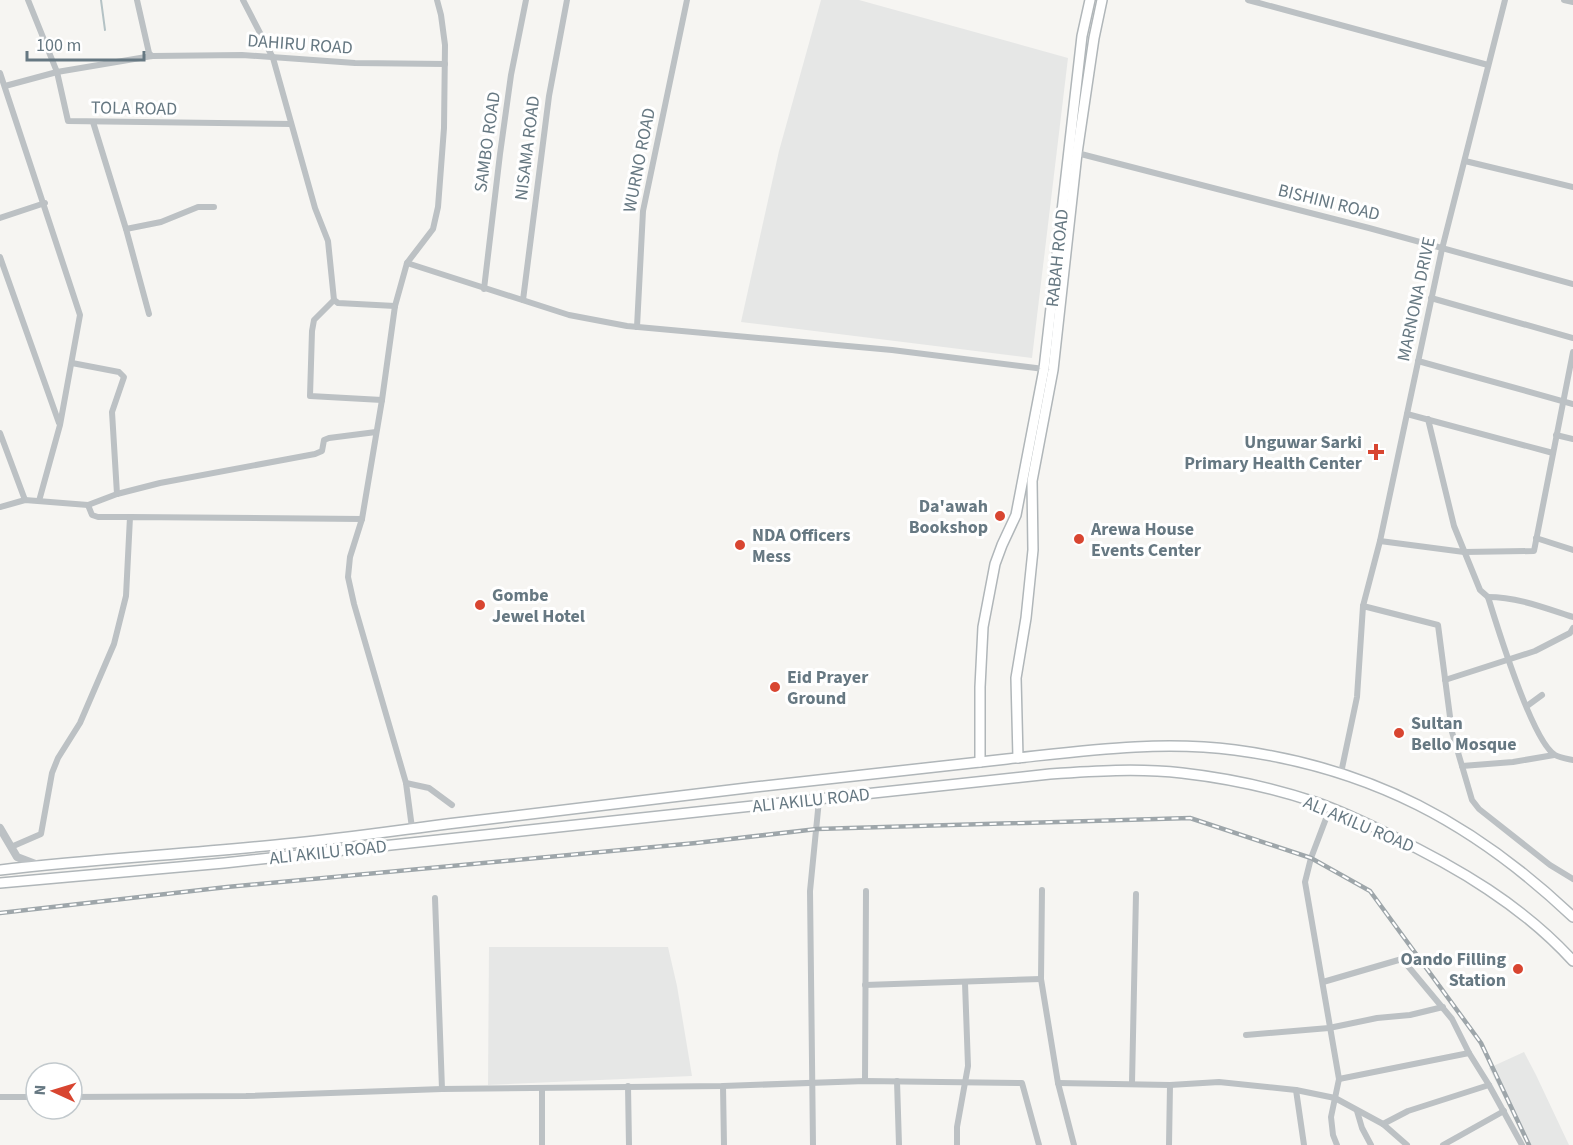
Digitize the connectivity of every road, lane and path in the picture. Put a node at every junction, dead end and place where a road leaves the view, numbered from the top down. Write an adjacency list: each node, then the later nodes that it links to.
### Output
1 (28, 0): 18 (street, TOLA ROAD)
2 (137, 0): 14 (street)
3 (243, 0): 15 (street)
4 (437, 0): 16 (street)
5 (526, 0): 34 (street, SAMBO ROAD)
6 (567, 0): 37 (street, NISAMA ROAD)
7 (687, 0): 40 (street, WURNO ROAD)
8 (1090, 0): 45 (main road, RABAH ROAD)
9 (1102, 0): 23 (main road, RABAH ROAD)
10 (1248, 0): 17 (street)
11 (1504, 0): 17 (street, MARNONA DRIVE)
12 (1564, 0): 13 (street)
13 (1573, 2)
14 (152, 56): 15 (street, DAHIRU ROAD); 18 (street, DAHIRU ROAD)
15 (273, 58): 16 (street, DAHIRU ROAD); 22 (street)
16 (445, 64): 32 (street)
17 (1488, 64): 24 (street, MARNONA DRIVE)
18 (57, 72): 20 (street, DAHIRU ROAD); 21 (street, TOLA ROAD)
19 (0, 73): 20 (street)
20 (5, 86): 26 (street)
21 (93, 122): 22 (street, TOLA ROAD); 29 (street)
22 (291, 124): 36 (street)
23 (1077, 153): 30 (street, BISHINI ROAD); 77 (main road, RABAH ROAD)
24 (1465, 161): 25 (street); 30 (street, MARNONA DRIVE)
25 (1573, 187)
26 (45, 203): 28 (street); 44 (street)
27 (214, 207): 29 (street)
28 (0, 218)
29 (126, 229): 39 (street)
30 (1442, 249): 33 (street, BISHINI ROAD); 35 (street, MARNONA DRIVE)
31 (0, 257): 51 (street)
32 (407, 263): 34 (street); 38 (street)
33 (1573, 284)
34 (484, 289): 37 (street)
35 (1431, 298): 41 (street); 43 (street, MARNONA DRIVE)
36 (334, 300): 38 (street); 46 (street)
37 (522, 300): 40 (street)
38 (394, 306): 46 (street)
39 (149, 314)
40 (637, 327): 45 (street)
41 (1573, 338)
42 (1573, 352): 47 (street)
43 (1418, 361): 47 (street); 49 (street, MARNONA DRIVE)
44 (72, 363): 51 (street); 57 (street)
45 (1044, 369): 79 (main road, RABAH ROAD)
46 (382, 400): 52 (street)
47 (1563, 401): 48 (street); 54 (street)
48 (1573, 404)
49 (1407, 414): 50 (street); 65 (street, MARNONA DRIVE)
50 (1428, 419): 56 (street); 67 (street)
51 (60, 425): 59 (street)
52 (376, 432): 57 (street); 63 (street)
53 (0, 433): 58 (street)
54 (1556, 435): 55 (street); 56 (street)
55 (1573, 439)
56 (1553, 453): 64 (street)
57 (117, 494): 60 (street)
58 (25, 500): 59 (street); 61 (street)
59 (39, 501): 60 (street)
60 (88, 505): 62 (street)
61 (0, 507)
62 (130, 517): 63 (street); 88 (street)
63 (362, 519): 82 (street)
64 (1536, 538): 66 (street); 67 (street)
65 (1380, 541): 67 (street); 69 (street, MARNONA DRIVE)
66 (1573, 550)
67 (1464, 552): 68 (street)
68 (1488, 597): 70 (street); 72 (street)
69 (1363, 606): 73 (street); 81 (street, MARNONA DRIVE)
70 (1573, 617)
71 (1573, 628): 72 (street)
72 (1508, 661): 73 (street); 75 (street)
73 (1445, 680): 80 (street)
74 (1542, 695): 75 (street)
75 (1527, 706): 76 (street)
76 (1554, 755): 78 (street); 80 (street)
77 (1018, 758): 79 (main road, ALI AKILU ROAD); 81 (main road, ALI AKILU ROAD)
78 (1573, 760)
79 (980, 762): 87 (main road, ALI AKILU ROAD)
80 (1462, 766): 93 (street)
81 (1341, 773): 99 (main road, ALI AKILU ROAD)
82 (406, 783): 84 (street); 87 (street)
83 (819, 800): 85 (main road, ALI AKILU ROAD); 90 (main road, ALI AKILU ROAD); 112 (street)
84 (452, 805)
85 (1330, 808): 100 (main road, ALI AKILU ROAD); 102 (street)
86 (0, 828): 88 (street)
87 (412, 828): 89 (main road, ALI AKILU ROAD)
88 (11, 847): 91 (street)
89 (223, 850): 90 (main road); 91 (main road, ALI AKILU ROAD)
90 (224, 863): 94 (main road, ALI AKILU ROAD)
91 (40, 866): 92 (main road, ALI AKILU ROAD)
92 (0, 870)
93 (1573, 879)
94 (0, 883)
95 (1042, 890): 101 (street)
96 (866, 891): 104 (street)
97 (1136, 894): 115 (street)
98 (435, 898): 121 (street)
99 (1573, 916)
100 (1573, 961)
101 (1041, 979): 103 (street); 114 (street)
102 (1323, 982): 105 (street); 106 (street)
103 (965, 983): 104 (street); 113 (street)
104 (865, 985): 110 (street)
105 (1443, 1007): 106 (street); 108 (street)
106 (1329, 1028): 107 (street); 109 (street)
107 (1246, 1035)
108 (1469, 1053): 109 (street); 117 (street)
109 (1339, 1079): 126 (street)
110 (865, 1081): 111 (street); 112 (street)
111 (897, 1081): 113 (street); 134 (street)
112 (813, 1082): 119 (street); 133 (street)
113 (966, 1083): 135 (street); 136 (street)
114 (1058, 1083): 115 (street); 137 (street)
115 (1132, 1083): 116 (street)
116 (1170, 1085): 122 (street); 138 (street)
117 (1489, 1085): 128 (street); 129 (street)
118 (628, 1086): 119 (street); 120 (street); 131 (street)
119 (723, 1086): 132 (street)
120 (542, 1088): 121 (street); 130 (street)
121 (442, 1089): 125 (street)
122 (1296, 1090): 126 (street); 139 (street)
123 (0, 1097): 124 (street)
124 (24, 1097)
125 (84, 1097)
126 (1335, 1098): 127 (street); 140 (street)
127 (1357, 1111): 129 (street); 141 (street)
128 (1504, 1111): 143 (street); 144 (street)
129 (1383, 1124): 142 (street)
130 (542, 1145)
131 (629, 1145)
132 (724, 1145)
133 (813, 1145)
134 (898, 1145)
135 (957, 1145)
136 (1039, 1145)
137 (1074, 1145)
138 (1169, 1145)
139 (1304, 1145)
140 (1337, 1145)
141 (1371, 1145)
142 (1407, 1145)
143 (1443, 1145)
144 (1522, 1145)

